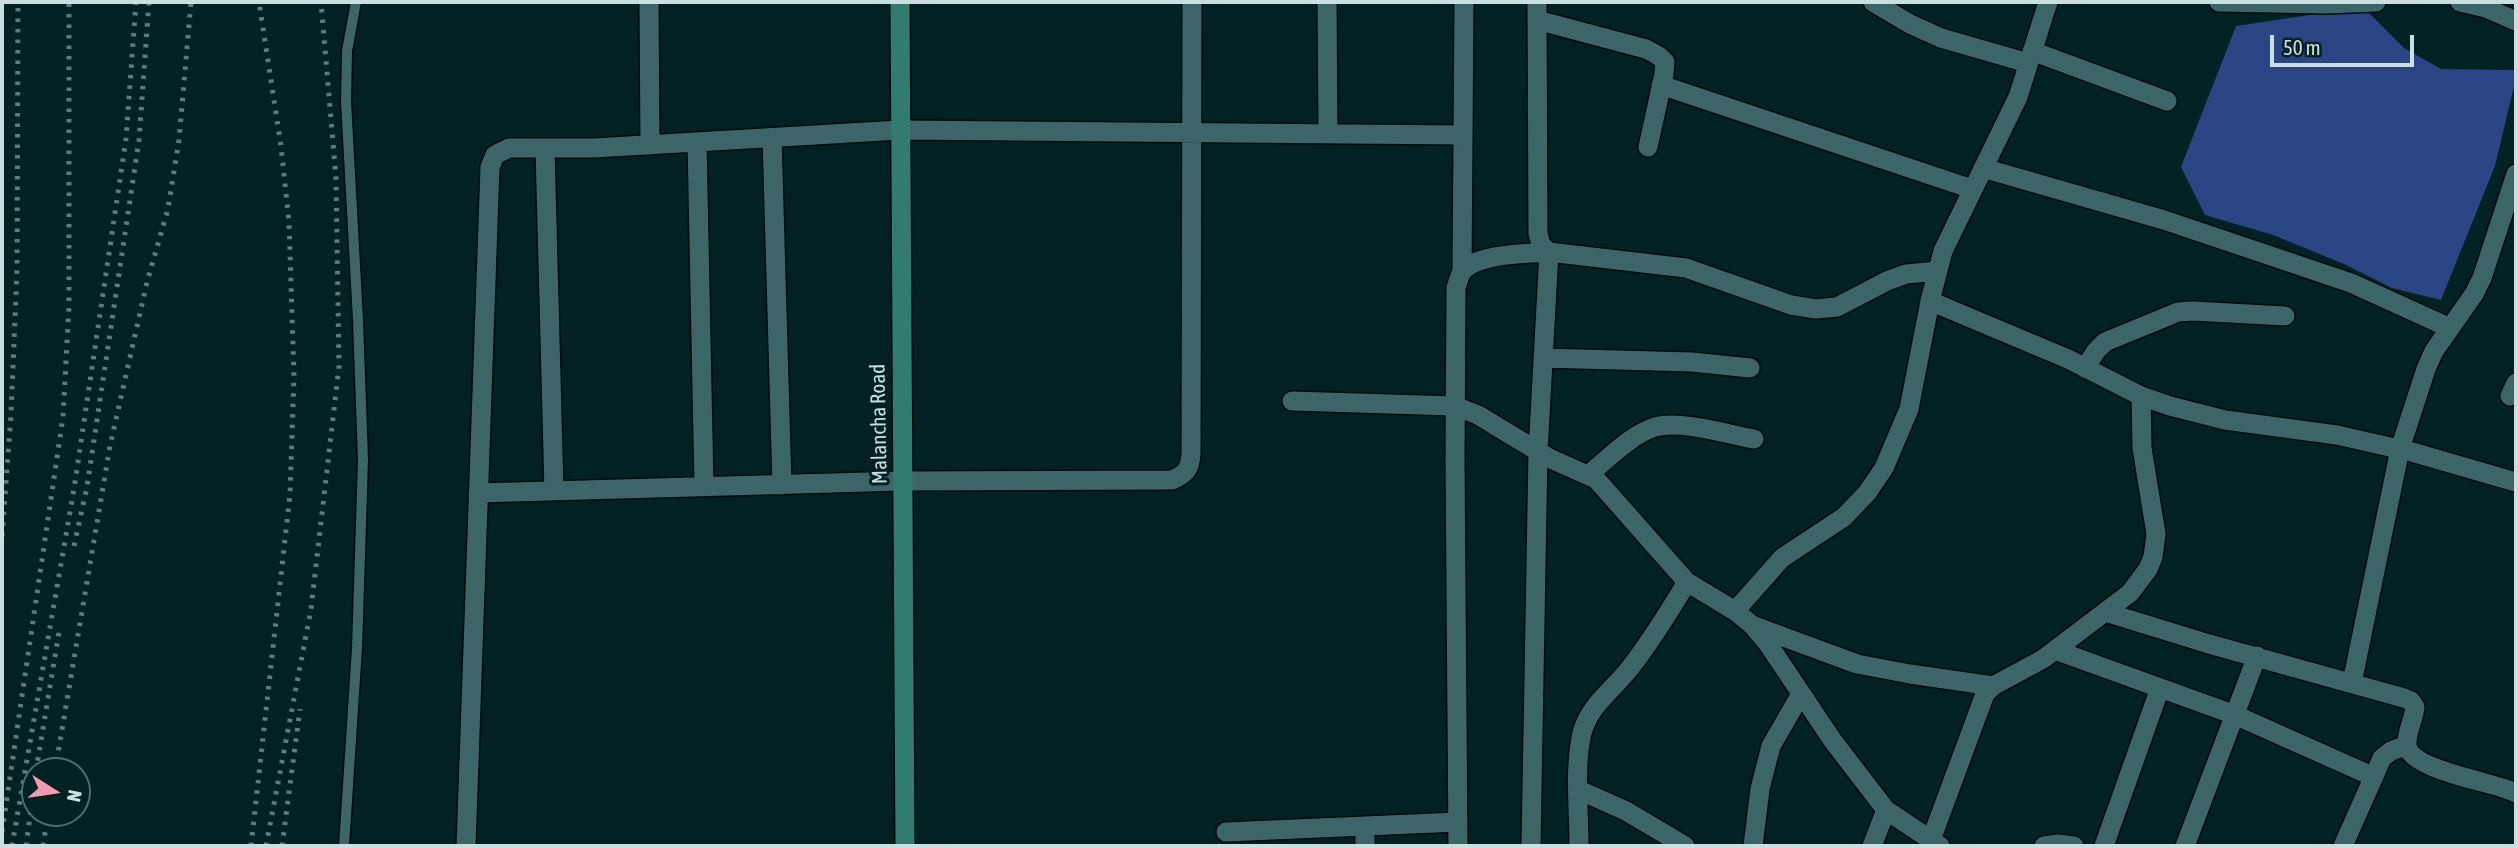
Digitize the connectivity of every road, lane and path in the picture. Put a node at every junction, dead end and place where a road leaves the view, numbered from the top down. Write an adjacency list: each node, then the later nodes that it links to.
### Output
1 (356, 2): 72 (lane)
2 (649, 2): 23 (street)
3 (900, 2): 17 (main road, Malancha Road)
4 (1192, 2): 18 (street)
5 (1327, 2): 19 (street)
6 (1464, 2): 20 (street)
7 (1873, 2): 14 (street)
8 (2048, 2): 14 (street)
9 (2219, 2): 10 (street)
10 (2376, 2)
11 (2460, 2): 13 (street)
12 (1537, 11): 15 (street); 29 (street)
13 (2516, 21)
14 (2030, 57): 16 (street); 26 (street)
15 (1661, 85): 24 (street); 28 (street)
16 (2166, 101)
17 (900, 130): 18 (street); 21 (street); 45 (main road, Malancha Road)
18 (1191, 133): 19 (street); 45 (street)
19 (1328, 134): 20 (street)
20 (1463, 135): 31 (street)
21 (772, 138): 22 (street); 47 (street)
22 (697, 142): 23 (street); 48 (street)
23 (650, 145): 25 (street)
24 (1648, 147)
25 (545, 148): 49 (street); 50 (street)
26 (1983, 168): 28 (street); 34 (street)
27 (2516, 174): 34 (street)
28 (1972, 189): 30 (street)
29 (1549, 252): 30 (street); 31 (street); 35 (street)
30 (1938, 271): 32 (street)
31 (1462, 272): 40 (street)
32 (1930, 301): 37 (street); 52 (street)
33 (2285, 316): 37 (street)
34 (2450, 328): 42 (street)
35 (1543, 359): 36 (street); 43 (street)
36 (1750, 368)
37 (2085, 368): 38 (street)
38 (2141, 396): 42 (street); 53 (street)
39 (1292, 401): 40 (street)
40 (1455, 405): 43 (street); 67 (street)
41 (1754, 439): 44 (street)
42 (2400, 450): 46 (street); 57 (street)
43 (1538, 452): 44 (street); 77 (street)
44 (1588, 475): 51 (street)
45 (903, 481): 47 (street); 74 (main road, Malancha Road)
46 (2516, 482)
47 (782, 485): 48 (street)
48 (704, 487): 49 (street)
49 (554, 491): 50 (street)
50 (478, 493): 73 (street)
51 (1687, 582): 52 (street); 64 (street)
52 (1735, 611): 54 (street)
53 (2105, 612): 55 (street); 56 (street)
54 (1752, 625): 58 (street); 60 (street)
55 (2055, 650): 58 (street); 59 (street)
56 (2257, 656): 57 (street); 61 (street)
57 (2352, 683): 62 (street)
58 (1993, 686): 71 (street)
59 (2160, 688): 61 (street); 84 (street)
60 (1801, 694): 66 (street); 80 (street)
61 (2235, 715): 63 (street); 85 (street)
62 (2407, 745): 63 (street); 65 (street)
63 (2374, 777): 86 (street)
64 (1579, 790): 78 (street); 79 (street)
65 (2516, 793)
66 (1885, 810): 71 (street); 81 (street)
67 (1458, 822): 68 (street); 76 (street)
68 (1365, 826): 70 (street); 75 (street)
69 (1226, 832): 70 (street)
70 (1291, 838)
71 (1936, 843)
72 (344, 846)
73 (466, 846)
74 (905, 846)
75 (1365, 846)
76 (1458, 846)
77 (1531, 846)
78 (1579, 846)
79 (1685, 846)
80 (1753, 846)
81 (1872, 846)
82 (2044, 846): 83 (street)
83 (2074, 846)
84 (2104, 846)
85 (2185, 846)
86 (2343, 846)

